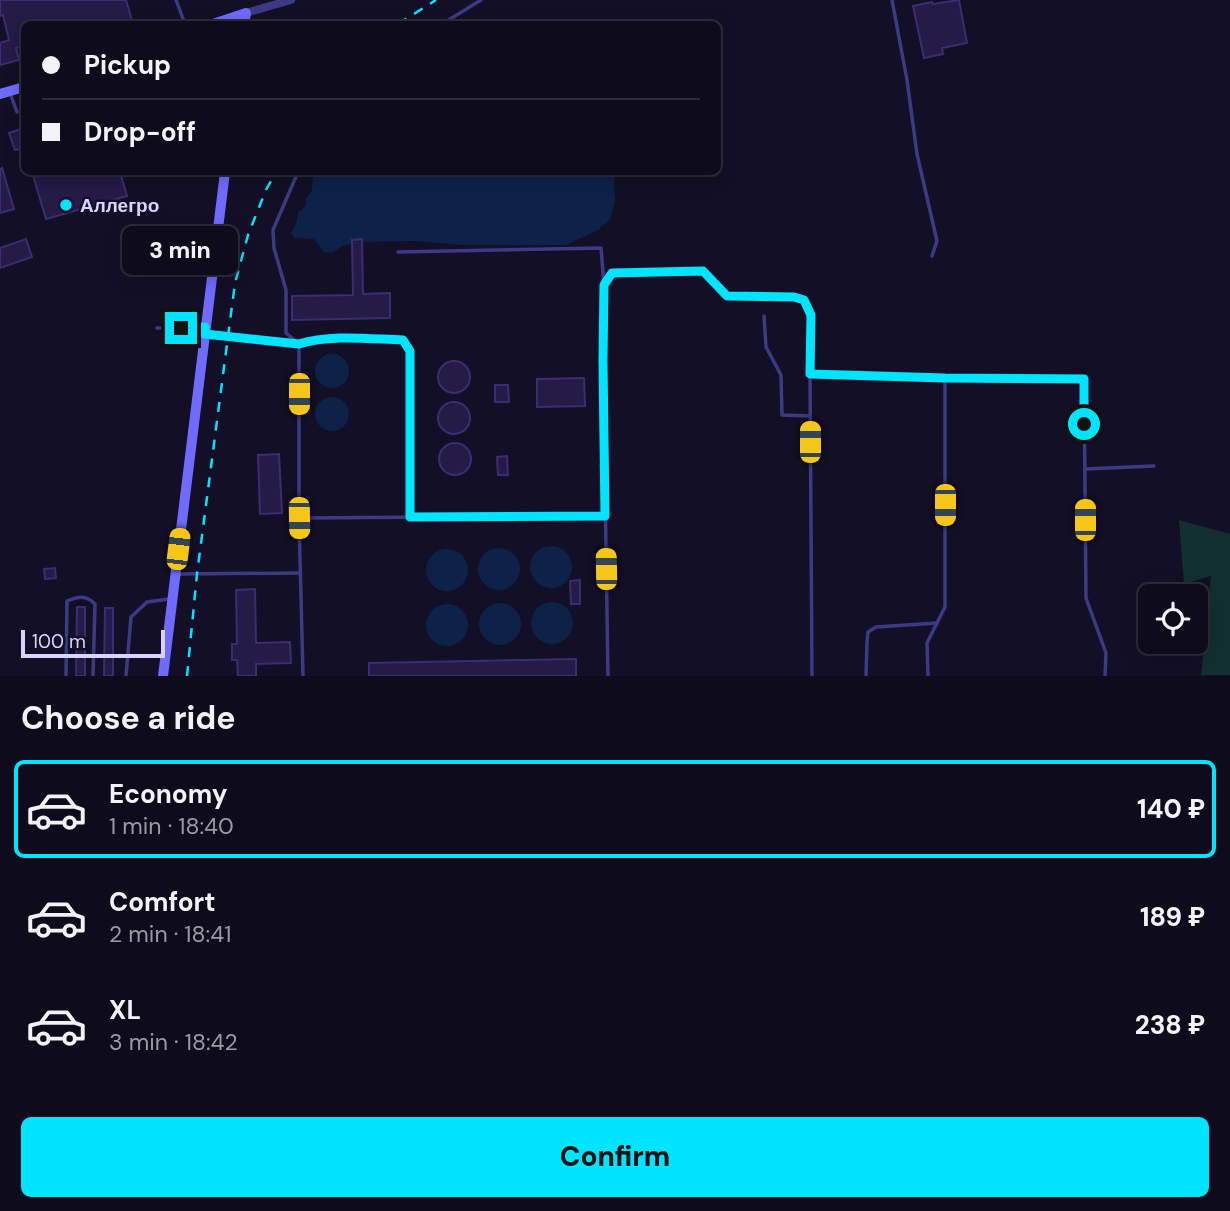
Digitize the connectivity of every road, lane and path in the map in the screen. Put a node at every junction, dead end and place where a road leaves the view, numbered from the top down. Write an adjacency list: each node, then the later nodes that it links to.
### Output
1 (176, 0): 6 (lane)
2 (291, 0): 5 (street)
3 (481, 0): 7 (lane)
4 (892, 0): 13 (lane)
5 (245, 19)
6 (184, 21)
7 (447, 21)
8 (5, 93): 9 (lane)
9 (17, 112)
10 (225, 175): 17 (street)
11 (297, 175): 18 (lane)
12 (398, 253): 14 (lane)
13 (932, 256)
14 (604, 285): 19 (lane); 24 (lane)
15 (764, 316): 21 (lane)
16 (157, 328): 17 (lane)
17 (205, 331): 18 (lane); 28 (street)
18 (299, 344): 25 (lane); 26 (lane)
19 (810, 374): 20 (lane); 21 (lane)
20 (945, 378): 23 (lane); 30 (lane)
21 (810, 416): 37 (lane)
22 (1154, 466): 23 (lane)
23 (1085, 469): 40 (lane)
24 (605, 516): 25 (lane); 36 (lane)
25 (410, 517): 26 (lane)
26 (299, 518): 27 (lane)
27 (300, 573): 28 (lane); 35 (lane)
28 (176, 574): 29 (street)
29 (173, 599): 33 (lane); 34 (street)
30 (937, 624): 38 (lane); 39 (lane)
31 (66, 676): 32 (lane)
32 (93, 676)
33 (126, 676)
34 (163, 676)
35 (303, 676)
36 (608, 676)
37 (812, 676)
38 (866, 676)
39 (928, 676)
40 (1105, 676)

